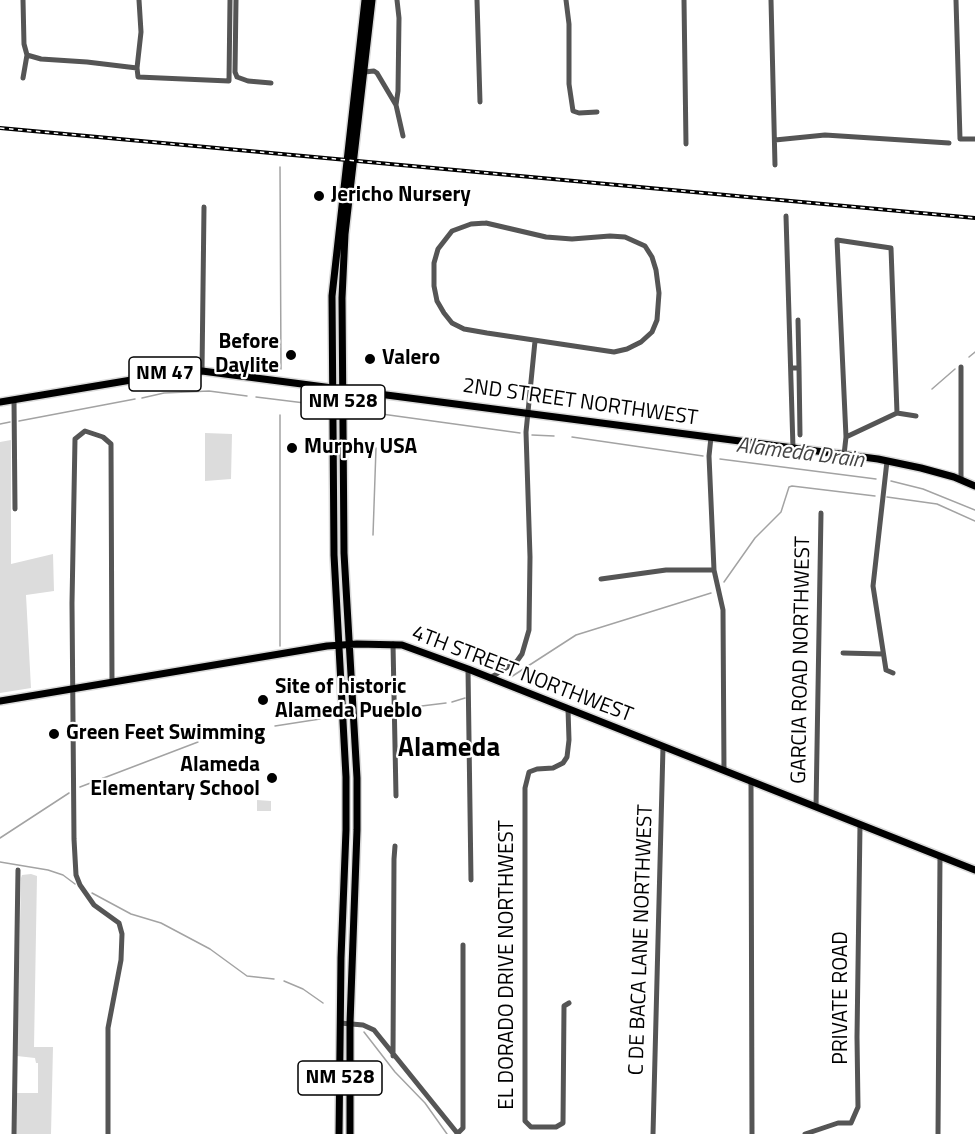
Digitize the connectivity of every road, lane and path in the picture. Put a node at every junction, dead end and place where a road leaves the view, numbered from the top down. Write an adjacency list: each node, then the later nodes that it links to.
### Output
1 (22, 0): 13 (street)
2 (139, 0): 14 (street)
3 (230, 0): 14 (street)
4 (236, 0): 17 (street)
5 (365, 0): 26 (main road, NM 528)
6 (372, 0): 15 (main road, NM 528)
7 (397, 0): 19 (street)
8 (477, 0): 18 (street)
9 (566, 0): 20 (street)
10 (684, 0): 25 (street)
11 (771, 0): 23 (street)
12 (956, 0): 22 (street)
13 (27, 55): 14 (street); 16 (street)
14 (137, 68)
15 (364, 72): 19 (street); 26 (main road, NM 528)
16 (22, 78)
17 (271, 83)
18 (480, 102)
19 (396, 105): 21 (street)
20 (597, 112)
21 (403, 136)
22 (975, 139)
23 (775, 140): 24 (street); 27 (street)
24 (949, 143)
25 (686, 144)
26 (350, 160): 36 (main road, NM 528); 37 (main road, NM 528)
27 (775, 165)
28 (204, 207): 35 (street)
29 (786, 216): 33 (street)
30 (798, 320): 34 (street)
31 (535, 341): 31 (street); 40 (street)
32 (961, 367): 49 (street)
33 (792, 368): 34 (street); 46 (street)
34 (799, 368): 43 (street)
35 (202, 371): 36 (main road, 2ND STREET NORTHWEST / NM 47); 38 (main road, 2ND STREET NORTHWEST / NM 47)
36 (332, 388): 37 (main road, 2ND STREET NORTHWEST / NM 47); 57 (main road, NM 528)
37 (343, 389): 40 (main road, 2ND STREET NORTHWEST / NM 47); 55 (main road, NM 528)
38 (14, 400): 39 (main road, 2ND STREET NORTHWEST / NM 47); 51 (street)
39 (0, 402)
40 (527, 412): 44 (main road, 2ND STREET NORTHWEST / NM 47); 62 (street)
41 (897, 413): 42 (street); 45 (street); 45 (street)
42 (916, 416)
43 (800, 435)
44 (711, 437): 46 (main road, 2ND STREET NORTHWEST / NM 47); 53 (street)
45 (846, 437): 47 (street)
46 (793, 448): 47 (main road, 2ND STREET NORTHWEST / NM 47)
47 (844, 455): 48 (main road, 2ND STREET NORTHWEST / NM 47)
48 (887, 461): 49 (main road, 2ND STREET NORTHWEST / NM 47); 59 (street)
49 (961, 480): 50 (main road, 2ND STREET NORTHWEST / NM 47)
50 (975, 486)
51 (15, 508)
52 (821, 513): 71 (street, GARCIA ROAD NORTHWEST)
53 (714, 570): 54 (street); 68 (street)
54 (601, 579)
55 (348, 644): 56 (main road, 4TH STREET NORTHWEST); 57 (main road, 4TH STREET NORTHWEST); 81 (main road, NM 528)
56 (393, 644): 60 (main road, 4TH STREET NORTHWEST); 70 (street)
57 (338, 645): 63 (main road, 4TH STREET NORTHWEST); 80 (main road, NM 528)
58 (843, 653): 59 (street)
59 (883, 654): 61 (street)
60 (468, 669): 62 (main road, 4TH STREET NORTHWEST); 77 (street)
61 (893, 673)
62 (490, 678): 66 (main road, 4TH STREET NORTHWEST)
63 (112, 682): 64 (main road, 4TH STREET NORTHWEST); 64 (street)
64 (74, 688): 65 (main road, 4TH STREET NORTHWEST); 84 (street)
65 (0, 701)
66 (568, 709): 67 (main road, 4TH STREET NORTHWEST); 79 (street, EL DORADO DRIVE NORTHWEST)
67 (663, 747): 68 (main road, 4TH STREET NORTHWEST); 88 (street, C DE BACA LANE NORTHWEST)
68 (724, 771): 69 (main road, 4TH STREET NORTHWEST)
69 (750, 781): 71 (main road, 4TH STREET NORTHWEST); 89 (street)
70 (396, 796)
71 (816, 807): 72 (main road, 4TH STREET NORTHWEST)
72 (860, 825): 74 (main road, 4TH STREET NORTHWEST); 90 (street, PRIVATE ROAD)
73 (395, 846): 82 (street)
74 (940, 856): 76 (main road, 4TH STREET NORTHWEST); 91 (street)
75 (18, 870): 83 (street)
76 (975, 870)
77 (471, 880)
78 (463, 945): 87 (street)
79 (569, 1003)
80 (340, 1023): 81 (street); 85 (main road, NM 528)
81 (350, 1023): 82 (street); 86 (main road, NM 528)
82 (393, 1056): 87 (street)
83 (15, 1134)
84 (108, 1134)
85 (339, 1134)
86 (350, 1134)
87 (457, 1134)
88 (653, 1134)
89 (752, 1134)
90 (805, 1134)
91 (938, 1134)

